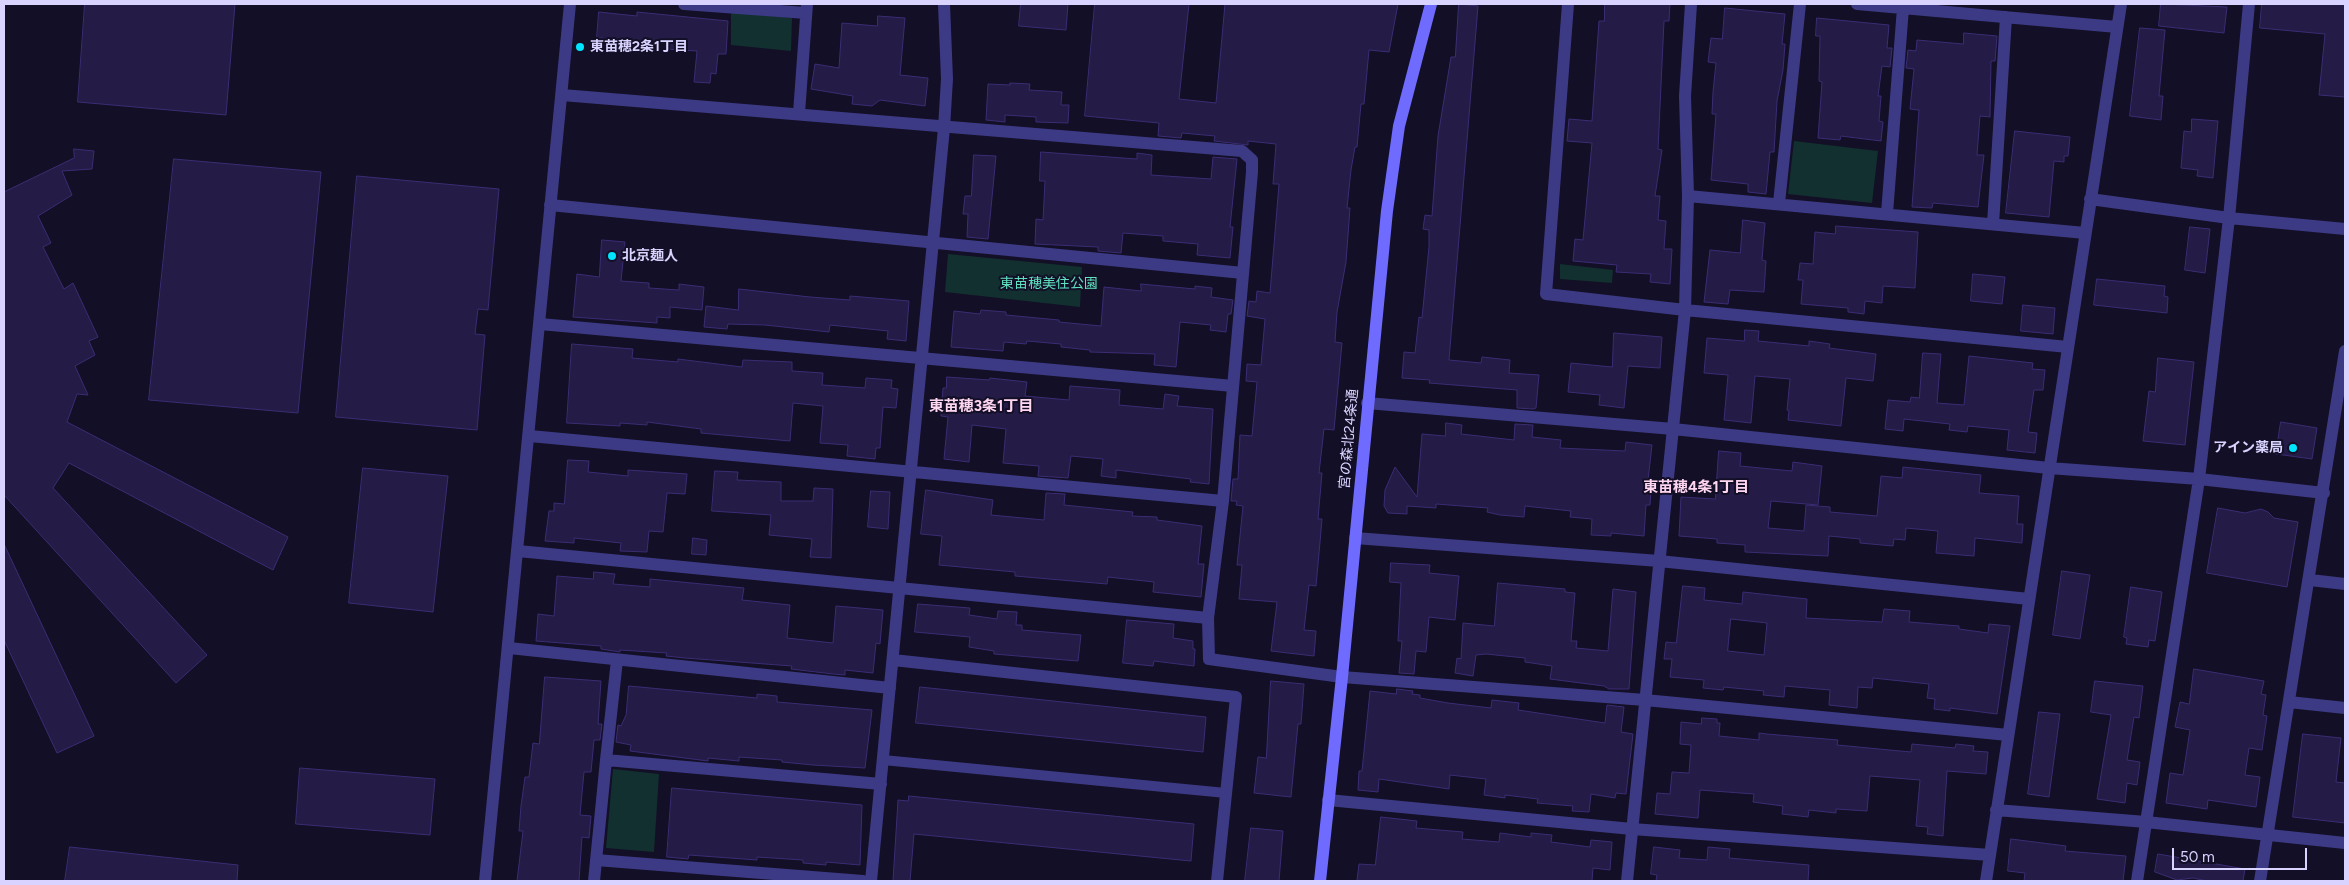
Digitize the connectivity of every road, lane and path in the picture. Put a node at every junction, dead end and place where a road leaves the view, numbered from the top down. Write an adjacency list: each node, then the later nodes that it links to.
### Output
1 (570, 4): 15 (street)
2 (684, 4): 11 (street)
3 (944, 4): 17 (street)
4 (1431, 4): 35 (street, 宮の森北24条通)
5 (1568, 4): 29 (street)
6 (1691, 4): 18 (street)
7 (1800, 4): 20 (street)
8 (1857, 4): 12 (street)
9 (2121, 4): 14 (street)
10 (2248, 4): 23 (street)
11 (807, 8): 16 (street)
12 (1903, 8): 13 (street); 22 (street)
13 (2006, 17): 14 (street); 24 (street)
14 (2118, 28): 19 (street)
15 (562, 95): 16 (street); 21 (street)
16 (799, 114): 17 (street)
17 (944, 128): 27 (street); 28 (street)
18 (1688, 196): 20 (street); 29 (street)
19 (2090, 199): 23 (street); 26 (street)
20 (1779, 203): 22 (street)
21 (550, 205): 27 (street); 30 (street)
22 (1887, 213): 24 (street)
23 (2229, 218): 25 (street); 40 (street)
24 (1993, 224): 26 (street)
25 (2345, 230)
26 (2085, 233): 31 (street)
27 (933, 243): 28 (street); 33 (street)
28 (1243, 273): 34 (street)
29 (1685, 310): 31 (street); 36 (street)
30 (540, 324): 33 (street); 37 (street)
31 (2068, 347): 38 (street)
32 (2345, 351): 41 (street)
33 (922, 358): 34 (street); 39 (street)
34 (1233, 386): 42 (street)
35 (1367, 403): 36 (street); 43 (street, 宮の森北24条通)
36 (1673, 429): 38 (street); 45 (street)
37 (530, 436): 39 (street); 44 (street)
38 (2049, 468): 40 (street); 49 (street)
39 (910, 473): 42 (street); 48 (street)
40 (2198, 479): 41 (street); 66 (street)
41 (2324, 493): 46 (street)
42 (1223, 501): 50 (street)
43 (1355, 538): 45 (street); 54 (street, 宮の森北24条通)
44 (518, 551): 48 (street); 51 (street)
45 (1659, 561): 49 (street); 56 (street)
46 (2310, 580): 47 (street); 57 (street)
47 (2345, 584)
48 (899, 589): 50 (street); 53 (street)
49 (2029, 598): 59 (street)
50 (1208, 618): 54 (street)
51 (509, 648): 52 (street); 72 (street)
52 (617, 660): 55 (street); 60 (street)
53 (893, 660): 55 (street); 63 (street)
54 (1342, 677): 56 (street); 64 (street, 宮の森北24条通)
55 (890, 688): 61 (street)
56 (1646, 700): 59 (street); 67 (street)
57 (2289, 702): 58 (street); 68 (street)
58 (2345, 708)
59 (2008, 735): 65 (street)
60 (606, 760): 62 (street); 71 (street)
61 (883, 760): 62 (street); 63 (lane)
62 (881, 784): 75 (street)
63 (1226, 793): 76 (street)
64 (1328, 800): 67 (street); 77 (street, 宮の森北24条通)
65 (1996, 810): 66 (street); 70 (street)
66 (2146, 822): 68 (street); 80 (street)
67 (1632, 829): 70 (street); 78 (street)
68 (2267, 834): 69 (street); 81 (street)
69 (2345, 843)
70 (1990, 856): 79 (street)
71 (596, 860): 73 (street); 74 (street)
72 (485, 881)
73 (594, 881)
74 (863, 881)
75 (871, 881)
76 (1217, 881)
77 (1320, 881)
78 (1627, 881)
79 (1986, 881)
80 (2137, 881)
81 (2260, 881)

